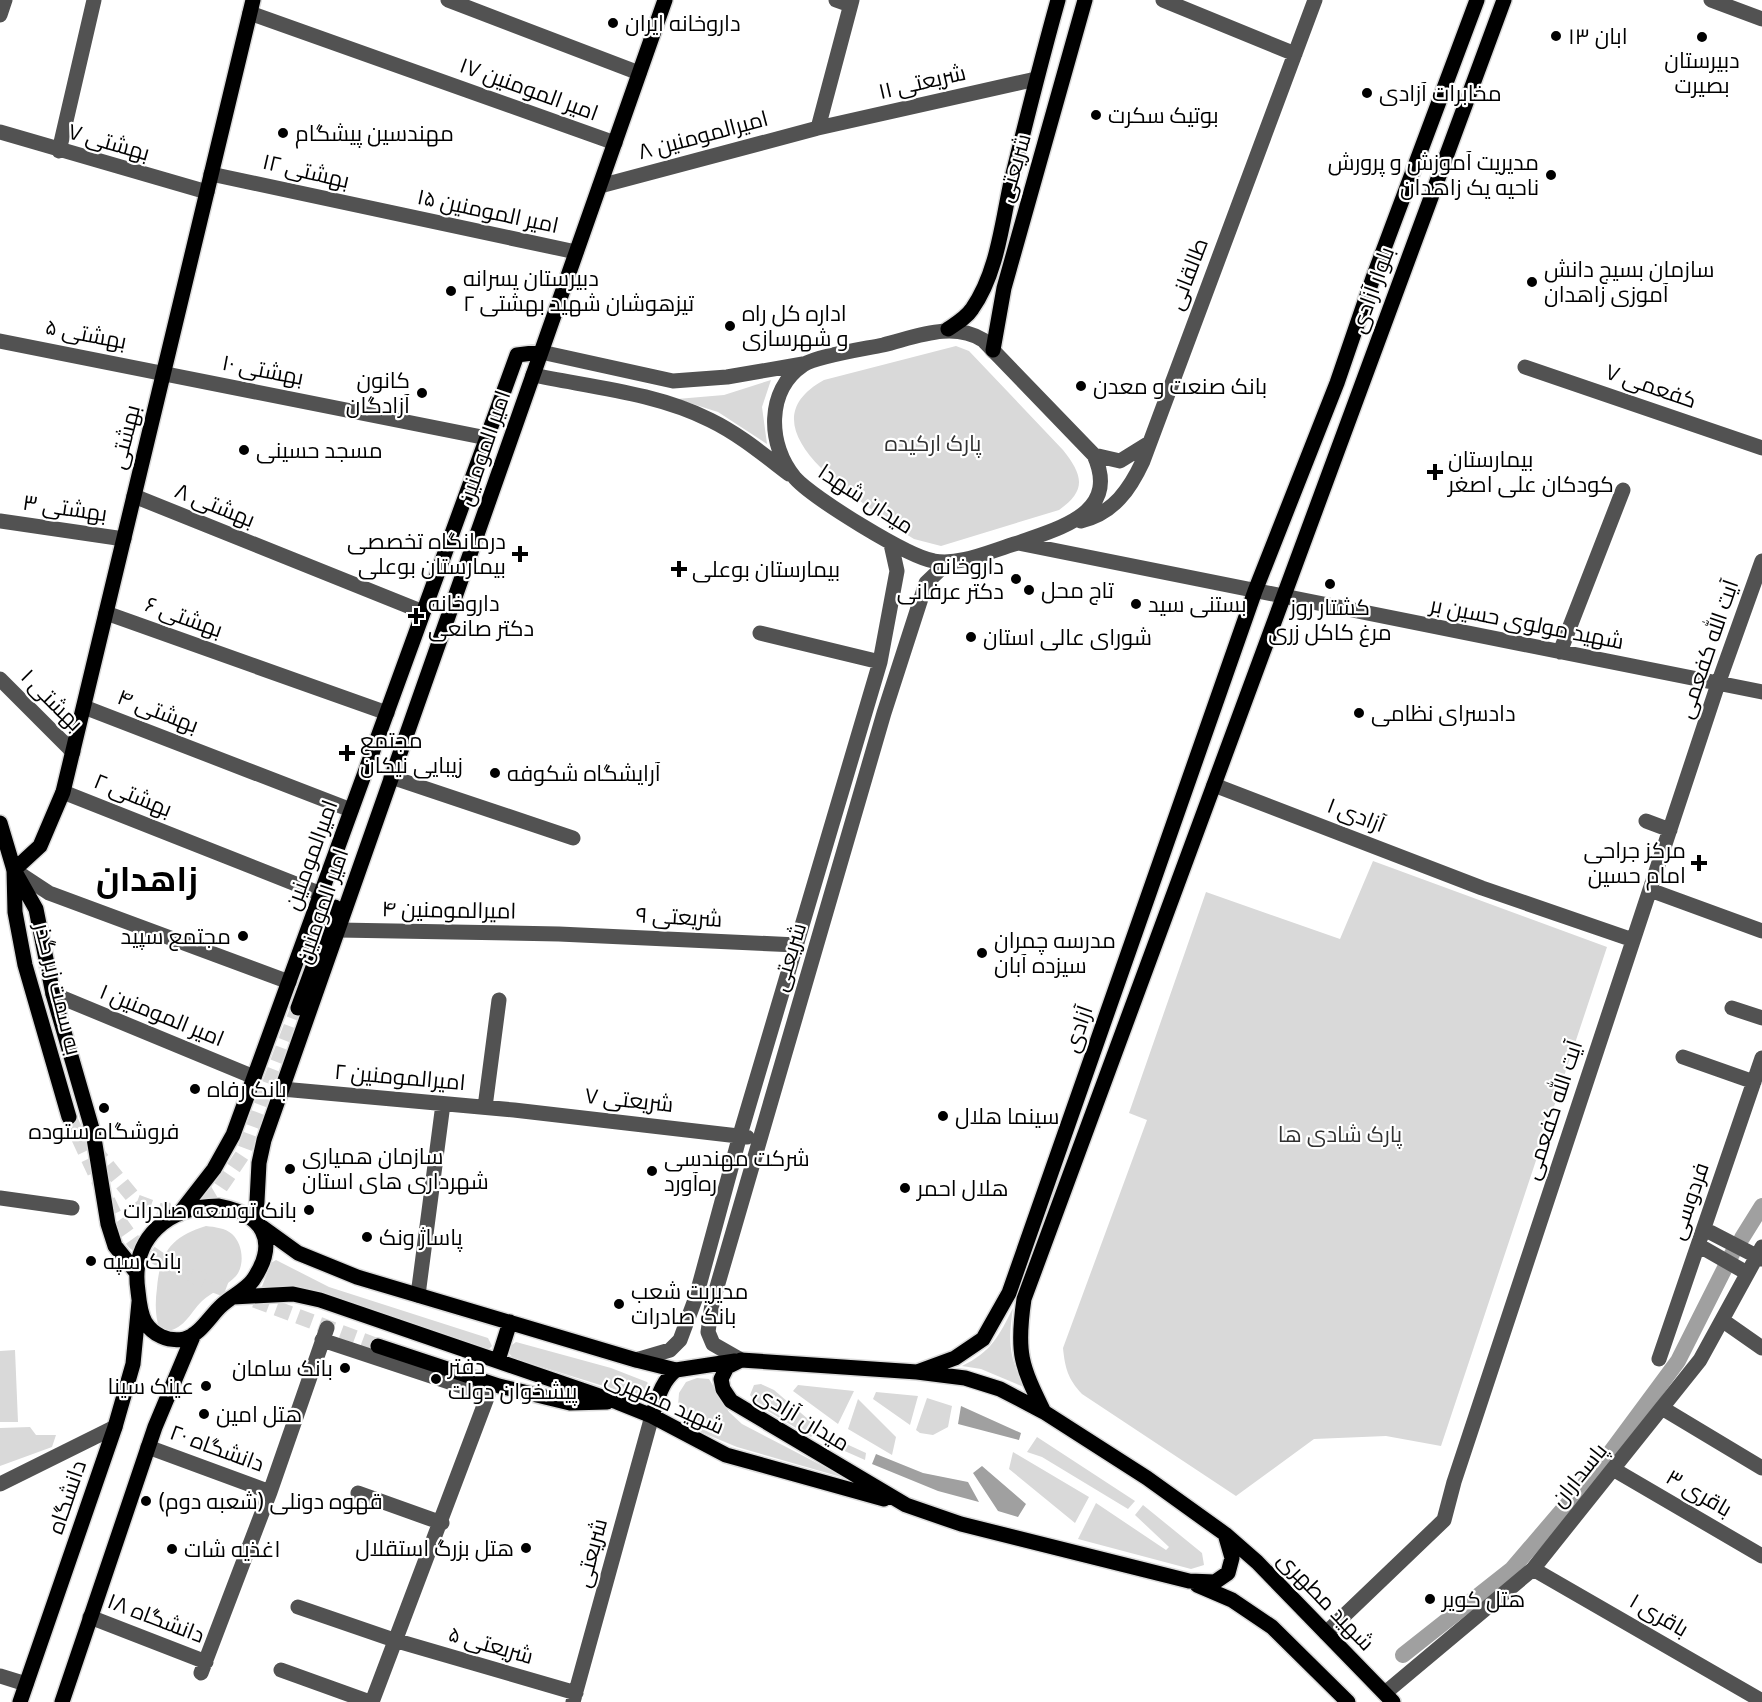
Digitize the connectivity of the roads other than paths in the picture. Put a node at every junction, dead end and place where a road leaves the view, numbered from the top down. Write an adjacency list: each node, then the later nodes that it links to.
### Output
1 (5, 0): 14 (street)
2 (94, 0): 22 (street)
3 (665, 0): 17 (main road, امیر المومنین)
4 (1058, 0): 18 (main road, شریعتی)
5 (1085, 0): 29 (main road, شریعتی)
6 (1163, 0): 16 (street)
7 (1315, 0): 16 (street, طالقانی)
8 (1477, 0): 52 (main road, بلوار آزادی)
9 (1504, 0): 53 (main road, بلوار آزادی)
10 (1711, 0): 15 (street)
11 (451, 1): 17 (street)
12 (846, 2): 19 (street)
13 (251, 7): 21 (street, امیر المومنین ۱۷); 23 (main road, بهشتی)
14 (0, 15)
15 (1762, 19)
16 (1294, 54): 39 (street, طالقانی)
17 (639, 74): 21 (main road, امیر المومنین)
18 (1036, 79): 19 (street, شریعتی ۱۱); 28 (main road, شریعتی)
19 (818, 129): 24 (street, امیرالمومنین ۸)
20 (0, 132): 22 (street, بهشتی ۷)
21 (615, 143): 24 (main road, امیر المومنین)
22 (59, 151): 25 (street, بهشتی ۷)
23 (211, 174): 25 (main road, بهشتی); 26 (street, بهشتی ۱۲)
24 (600, 186): 27 (main road, امیر المومنین)
25 (207, 192): 36 (main road, بهشتی)
26 (391, 213): 27 (street, امیر المومنین ۱۵)
27 (576, 252): 33 (main road, امیر المومنین)
28 (984, 285): 29 (main road); 30 (main road, شریعتی)
29 (1004, 288): 32 (main road, شریعتی)
30 (948, 329): 32 (street, میدان شهدا); 34 (street, میدان شهدا)
31 (0, 341): 36 (street, بهشتی ۵)
32 (993, 350): 41 (street, میدان شهدا)
33 (541, 352): 34 (street); 37 (main road, امیر المومنین); 38 (main road, امیرالمومنین)
34 (806, 363): 42 (street, میدان شهدا)
35 (1525, 367): 40 (street, کفعمی ۷)
36 (164, 373): 38 (street, بهشتی ۱۰); 44 (main road, بهشتی)
37 (533, 375): 42 (street); 65 (main road, امیر المومنین)
38 (486, 438): 54 (main road, امیرالمومنین)
39 (1149, 442): 41 (street); 46 (street, طالقانی)
40 (1762, 448)
41 (1094, 455): 46 (street, میدان شهدا)
42 (795, 477): 49 (street, میدان شهدا)
43 (1623, 490): 57 (street)
44 (134, 496): 47 (main road, بهشتی); 54 (street, بهشتی ۸)
45 (0, 521): 47 (street, بهشتی ۳)
46 (1063, 526): 48 (street, میدان شهدا)
47 (124, 539): 55 (main road, بهشتی)
48 (1018, 543): 51 (street, میدان شهدا); 52 (street)
49 (891, 544): 51 (street, میدان شهدا); 58 (street)
50 (1762, 561): 60 (street, آیت الله کفعمی)
51 (948, 562): 98 (street, شریعتی)
52 (1255, 591): 53 (street, شهید مولوی حسین بر); 121 (main road, آزادی)
53 (1283, 596): 57 (street, شهید مولوی حسین بر); 66 (main road, آزادی)
54 (423, 612): 63 (main road, امیرالمومنین)
55 (106, 613): 62 (main road, بهشتی); 63 (street, بهشتی ۶)
56 (760, 633): 58 (street)
57 (1560, 652): 60 (street, شهید مولوی حسین بر)
58 (880, 662): 81 (street)
59 (0, 679): 64 (street, بهشتی ۱)
60 (1718, 684): 61 (street, شهید مولوی حسین بر); 72 (street, آیت الله کفعمی)
61 (1762, 692)
62 (84, 707): 64 (main road, بهشتی); 69 (street, بهشتی ۴)
63 (387, 713): 69 (main road, امیرالمومنین)
64 (73, 752): 67 (main road, بهشتی)
65 (391, 777): 68 (main road, امیر المومنین); 73 (street)
66 (1214, 785): 80 (street, آزادی ۱); 124 (main road, آزادی)
67 (63, 792): 74 (main road, بهشتی); 76 (street, بهشتی ۲)
68 (384, 799): 77 (main road, امیر المومنین); 85 (main road)
69 (351, 810): 76 (main road, امیرالمومنین)
70 (1646, 821): 72 (street)
71 (0, 823): 74 (main road)
72 (1670, 830): 75 (street, آیت الله کفعمی)
73 (573, 838)
74 (7, 871): 82 (street); 83 (main road); 96 (main road, به سمت زیر گذر)
75 (1650, 890): 78 (street); 80 (street, آیت الله کفعمی)
76 (321, 894): 82 (main road, امیرالمومنین)
77 (338, 930): 79 (street, امیرالمومنین ۴); 92 (main road, امیر المومنین)
78 (1762, 931)
79 (558, 934): 81 (street, شریعتی ۹)
80 (1633, 940): 141 (street, آیت الله کفعمی)
81 (798, 945): 97 (street)
82 (289, 982): 90 (main road, امیرالمومنین)
83 (53, 994): 90 (street, امیر المومنین ۱); 106 (main road)
84 (499, 1000): 94 (street)
85 (297, 1008)
86 (1732, 1008): 87 (street)
87 (1762, 1018)
88 (1683, 1057): 91 (street)
89 (1762, 1058): 91 (street, فردوسی)
90 (254, 1077): 101 (main road, امیرالمومنین)
91 (1754, 1082): 103 (street, فردوسی)
92 (282, 1089): 93 (street, امیرالمومنین ۲); 102 (main road, امیر المومنین)
93 (443, 1104): 94 (street, امیرالمومنین ۲); 108 (street)
94 (485, 1107): 95 (street, امیرالمومنین ۲)
95 (514, 1110): 97 (street, شریعتی ۷)
96 (69, 1117)
97 (740, 1135): 98 (street, شریعتی ۷); 118 (street)
98 (758, 1140): 119 (street, شریعتی)
99 (0, 1198): 100 (street)
100 (72, 1208)
101 (179, 1214): 102 (main road); 106 (main road)
102 (259, 1224): 108 (main road, شهید مطهری); 109 (main road)
103 (1704, 1229): 104 (street, فردوسی); 105 (street)
104 (1699, 1245): 107 (street); 116 (street, فردوسی)
105 (1760, 1254): 107 (street, پاسداران)
106 (136, 1272): 110 (main road)
107 (1747, 1273): 111 (street, پاسداران)
108 (418, 1295): 112 (main road, شهید مطهری)
109 (233, 1297): 113 (main road); 117 (main road, شهید مطهری)
110 (139, 1302): 113 (main road); 126 (main road, دانشگاه)
111 (1722, 1320): 115 (street); 123 (street, پاسداران)
112 (510, 1322): 117 (main road); 118 (main road, شهید مطهری)
113 (194, 1334): 127 (main road)
114 (378, 1346): 122 (main road)
115 (1762, 1348)
116 (1659, 1359)
117 (498, 1360): 122 (main road, شهید مطهری)
118 (636, 1360): 120 (main road, شهید مطهری)
119 (741, 1360): 120 (main road, شهید مطهری); 121 (main road, میدان آزادی); 133 (main road, میدان آزادی)
120 (676, 1370): 125 (main road)
121 (917, 1372): 124 (main road, میدان آزادی)
122 (617, 1402): 125 (main road, شهید مطهری)
123 (1662, 1408): 128 (street); 129 (street, پاسداران)
124 (1044, 1412): 135 (main road, میدان آزادی)
125 (652, 1416): 133 (main road, شهید مطهری); 146 (street, شریعتی)
126 (115, 1427): 130 (street); 145 (main road, دانشگاه)
127 (148, 1447): 131 (street, دانشگاه ۲۰); 140 (main road)
128 (1762, 1468)
129 (1613, 1469): 136 (street, باقری ۳); 137 (street, پاسداران)
130 (0, 1484)
131 (270, 1492): 134 (street); 140 (street, دانشگاه ۱۸)
132 (358, 1493): 134 (street)
133 (906, 1506): 138 (main road, میدان آزادی)
134 (441, 1524): 142 (street)
135 (1225, 1534): 138 (main road, میدان آزادی); 141 (main road, شهید مطهری)
136 (1762, 1556)
137 (1533, 1569): 147 (street, پاسداران); 148 (street, باقری ۱)
138 (1189, 1581): 152 (main road)
139 (298, 1607): 142 (street, شریعتی ۵)
140 (90, 1617): 150 (main road)
141 (1326, 1633): 147 (main road, شهید مطهری)
142 (394, 1640): 146 (street, شریعتی ۵); 151 (street)
143 (281, 1670): 151 (street)
144 (0, 1676): 145 (street)
145 (26, 1684): 149 (main road, دانشگاه)
146 (574, 1698)
147 (1385, 1699)
148 (1762, 1701)
149 (20, 1702)
150 (62, 1702)
151 (371, 1702)
152 (1348, 1702)

